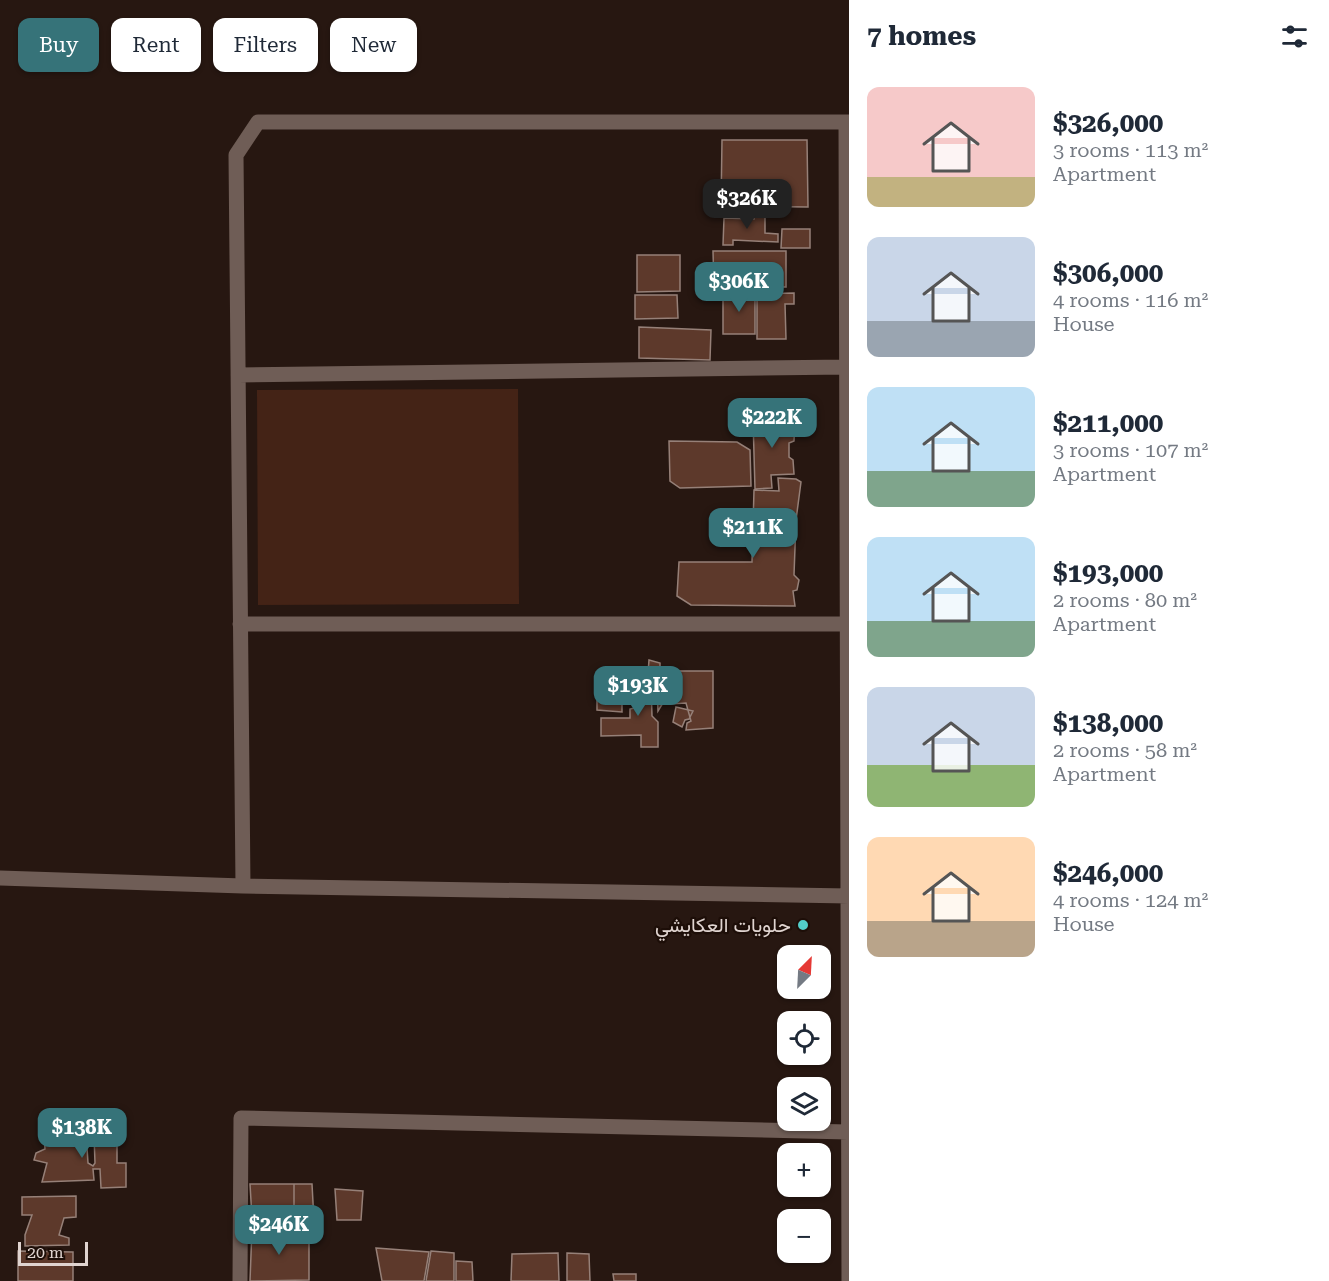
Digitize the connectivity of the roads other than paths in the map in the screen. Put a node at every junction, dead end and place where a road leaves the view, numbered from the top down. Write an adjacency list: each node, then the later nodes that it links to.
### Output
1 (847, 122): 2 (street); 3 (street)
2 (846, 366): 3 (street); 5 (street)
3 (238, 375): 4 (street)
4 (240, 624): 5 (street); 7 (street)
5 (847, 624): 8 (street)
6 (0, 878): 7 (street)
7 (243, 886): 8 (street)
8 (848, 896): 9 (street)
9 (848, 1132): 10 (street); 11 (street)
10 (240, 1281)
11 (849, 1281)

